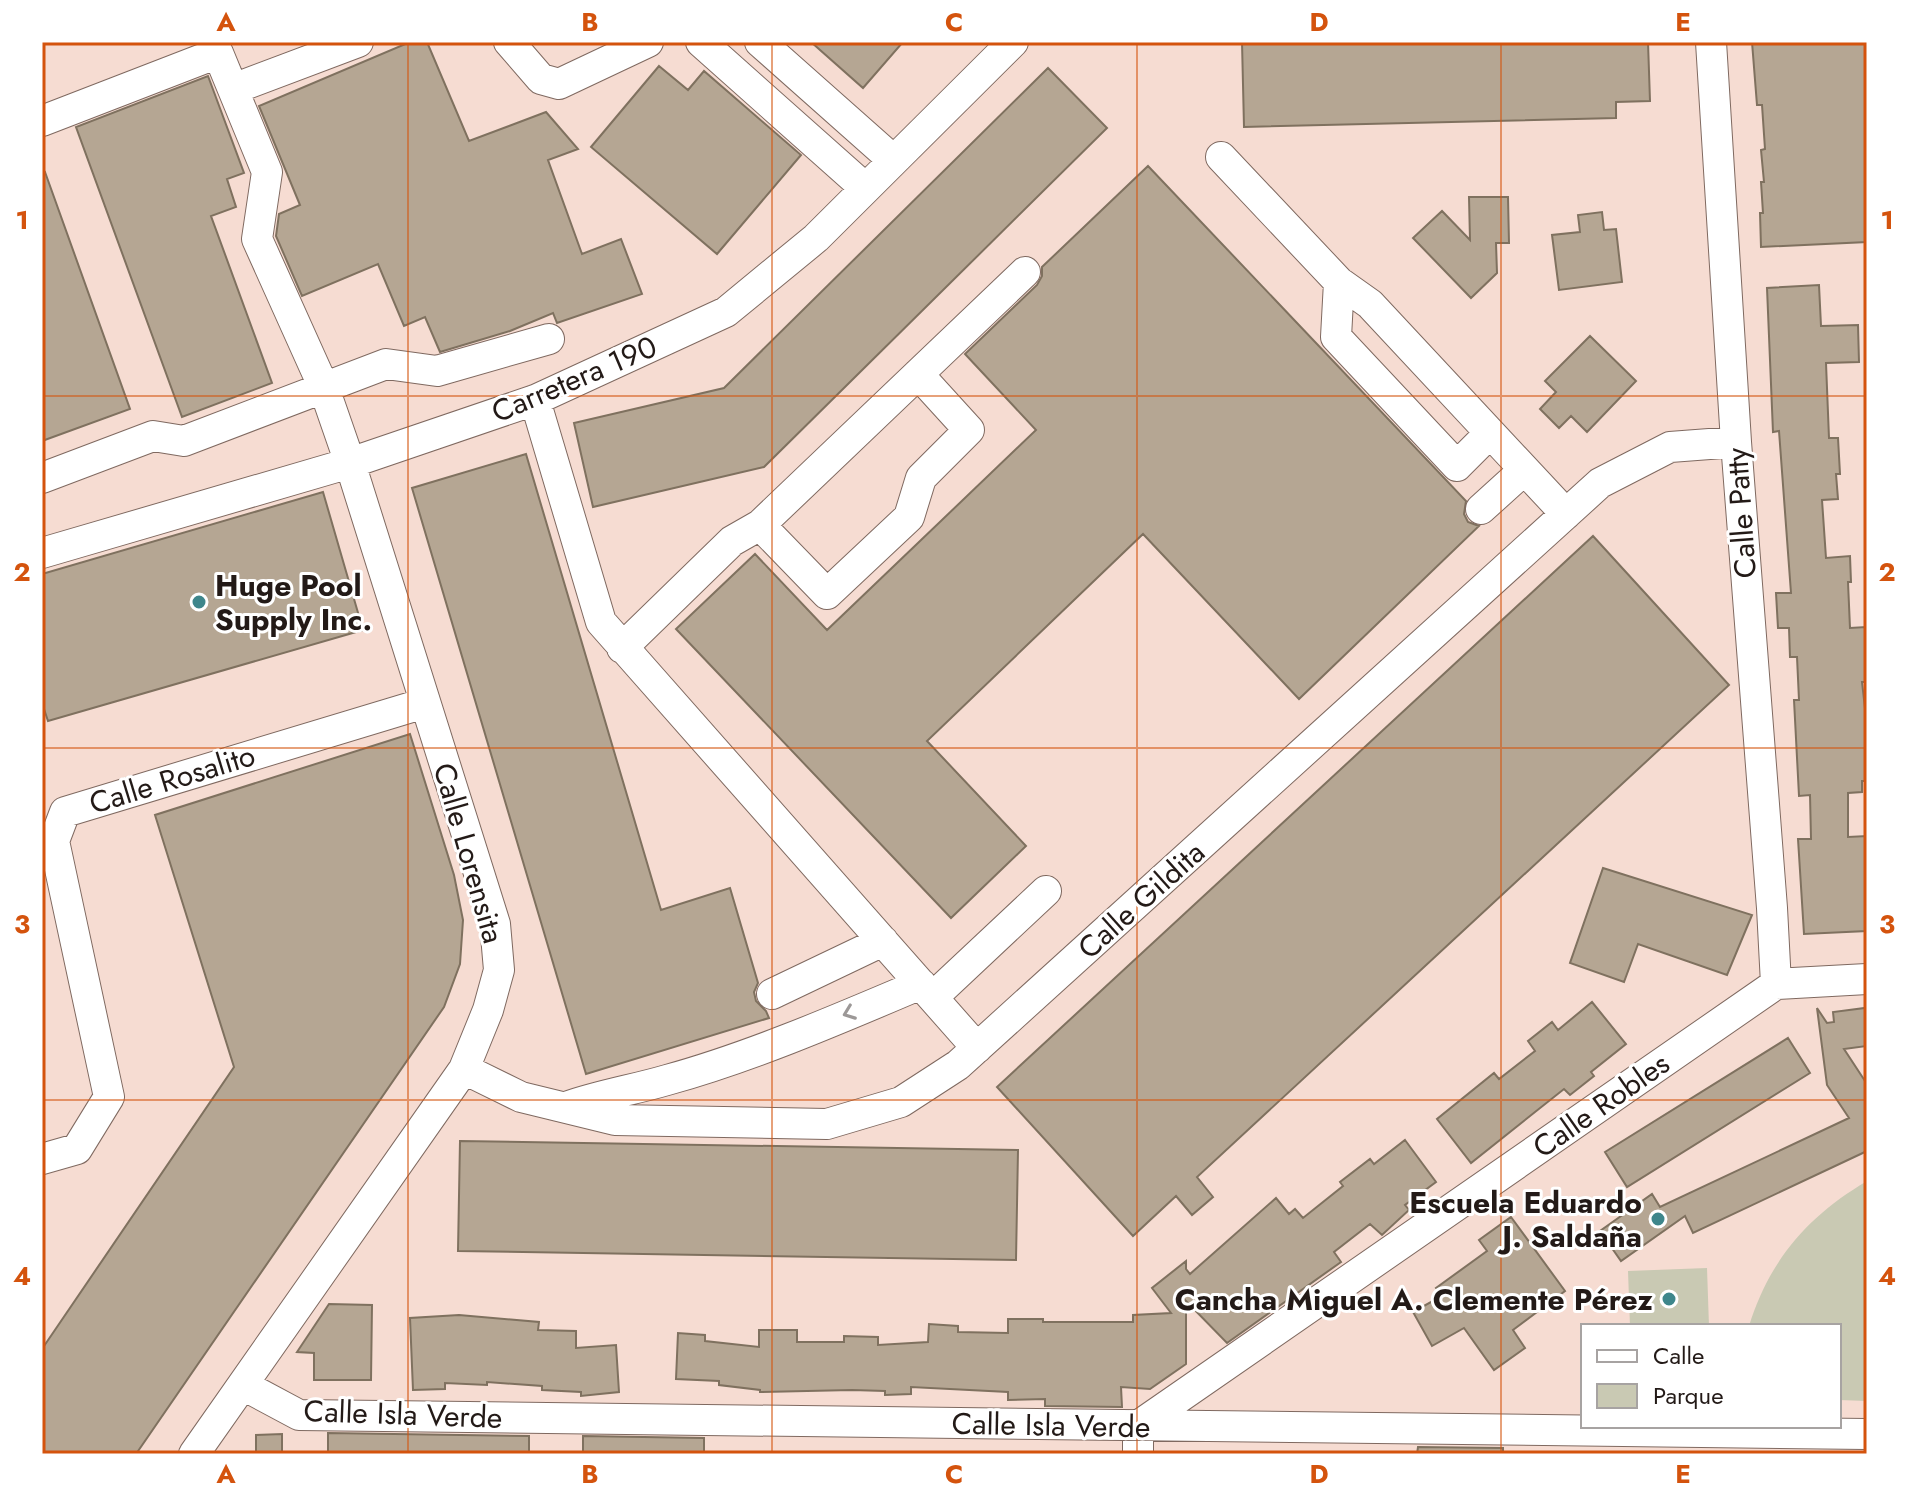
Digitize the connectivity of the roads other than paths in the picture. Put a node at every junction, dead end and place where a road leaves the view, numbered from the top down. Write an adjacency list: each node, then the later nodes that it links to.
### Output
1 (358, 42): 8 (street)
2 (509, 42): 3 (street)
3 (648, 42)
4 (701, 42): 12 (street)
5 (760, 42): 11 (street)
6 (1013, 42): 11 (street, Carretera 190)
7 (1711, 42): 20 (street, Calle Patty)
8 (233, 89): 9 (street, Calle Lorensita); 17 (street, Calle Lorensita)
9 (42, 121)
10 (1221, 157): 14 (street)
11 (893, 160): 12 (street, Carretera 190)
12 (865, 188): 18 (street, Carretera 190)
13 (1025, 272): 16 (street)
14 (1339, 282): 19 (street); 19 (street)
15 (549, 339): 17 (street)
16 (918, 374): 26 (street); 26 (street)
17 (324, 388): 21 (street, Calle Lorensita); 23 (street)
18 (535, 400): 21 (street, Carretera 190); 28 (street)
19 (1490, 433): 22 (street)
20 (1736, 442): 25 (street, Calle Gildita); 33 (street, Calle Patty)
21 (350, 463): 27 (street, Carretera 190); 29 (street, Calle Lorensita)
22 (1524, 470): 24 (street); 25 (street)
23 (42, 478)
24 (1481, 509)
25 (1566, 514): 36 (street, Calle Gildita)
26 (760, 525): 28 (street)
27 (42, 553)
28 (622, 648): 31 (street)
29 (425, 703): 37 (street, Calle Lorensita); 39 (street, Calle Rosalito)
30 (1046, 891): 34 (street)
31 (883, 941): 34 (street); 35 (street)
32 (1867, 979): 33 (street)
33 (1776, 984): 42 (street, Calle Robles)
34 (927, 990): 36 (street); 38 (street, one-way to 38)
35 (772, 994)
36 (977, 1048): 38 (street, Calle Gildita)
37 (464, 1069): 38 (street, Calle Gildita); 40 (street, Calle Lorensita)
38 (566, 1107)
39 (42, 1159)
40 (243, 1385): 42 (street, Calle Isla Verde); 43 (street, Calle Lorensita)
41 (1867, 1434): 42 (street, Calle Isla Verde)
42 (1138, 1440)
43 (194, 1454)

